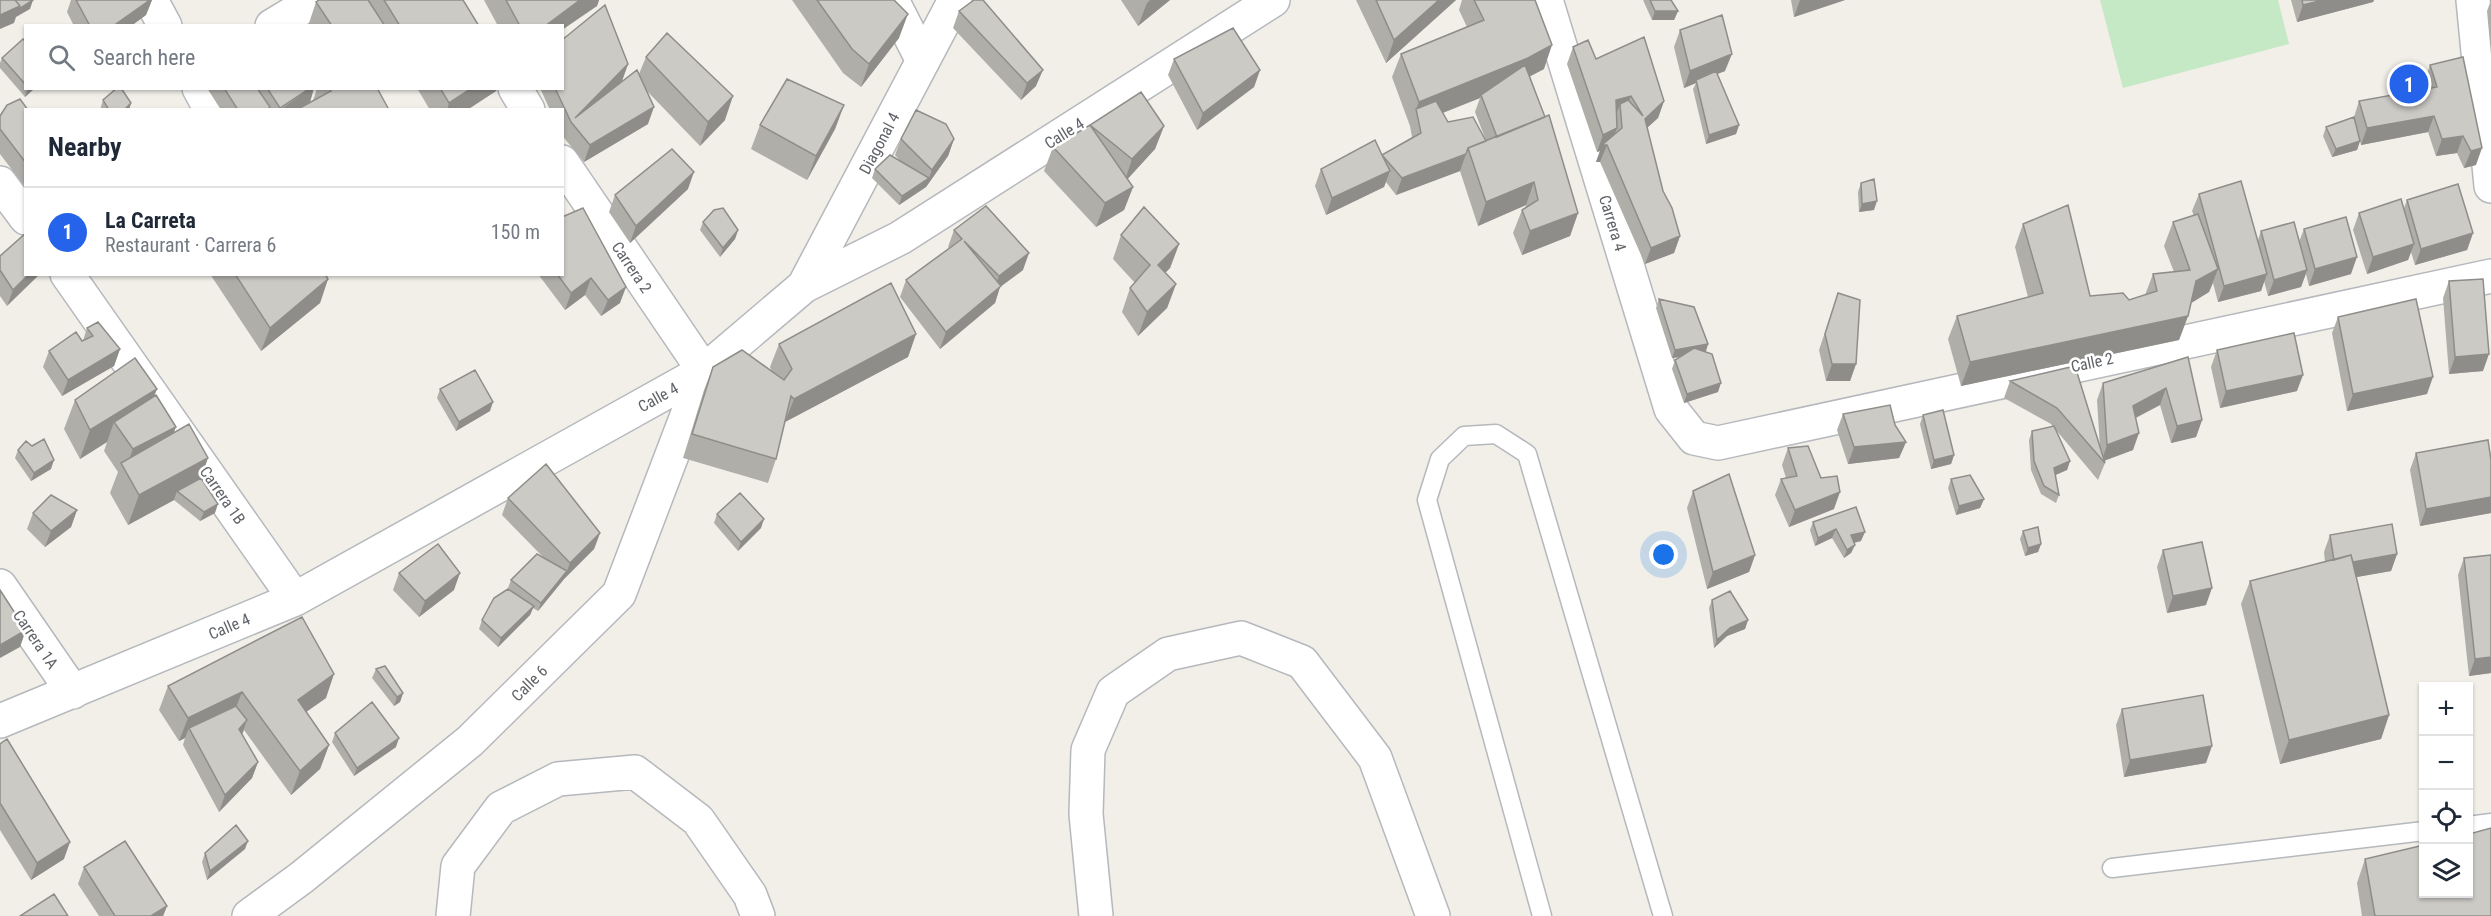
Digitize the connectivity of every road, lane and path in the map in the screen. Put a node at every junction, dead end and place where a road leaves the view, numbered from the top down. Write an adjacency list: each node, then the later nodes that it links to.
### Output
1 (151, 0): 8 (street)
2 (315, 0): 9 (street)
3 (892, 0): 10 (street)
4 (955, 0): 10 (street, Diagonal 4)
5 (1273, 0): 21 (street, Calle 4)
6 (1546, 0): 23 (street, Carrera 4)
7 (2473, 0): 17 (street)
8 (164, 24)
9 (275, 24)
10 (922, 61): 21 (street, Diagonal 4)
11 (200, 90): 13 (street)
12 (516, 90): 14 (street)
13 (211, 108)
14 (527, 108)
15 (564, 165): 22 (street, Carrera 2)
16 (0, 183): 18 (street)
17 (2491, 186)
18 (24, 215)
19 (68, 276): 25 (street, Carrera 1B)
20 (2491, 276): 23 (street, Calle 2)
21 (804, 286): 22 (street, Calle 4)
22 (704, 371): 25 (street, Calle 4); 32 (street, Calle 6)
23 (1694, 438)
24 (0, 586): 26 (street, Carrera 1A)
25 (295, 599): 26 (street, Calle 4)
26 (73, 692): 27 (street, Calle 4)
27 (0, 721)
28 (2491, 823): 29 (lane)
29 (2473, 825)
30 (2419, 832): 31 (lane)
31 (2112, 868)
32 (249, 916)
33 (453, 916): 34 (street)
34 (758, 916)
35 (1096, 916): 36 (street)
36 (1432, 916)
37 (1542, 916): 38 (lane)
38 (1663, 916)

